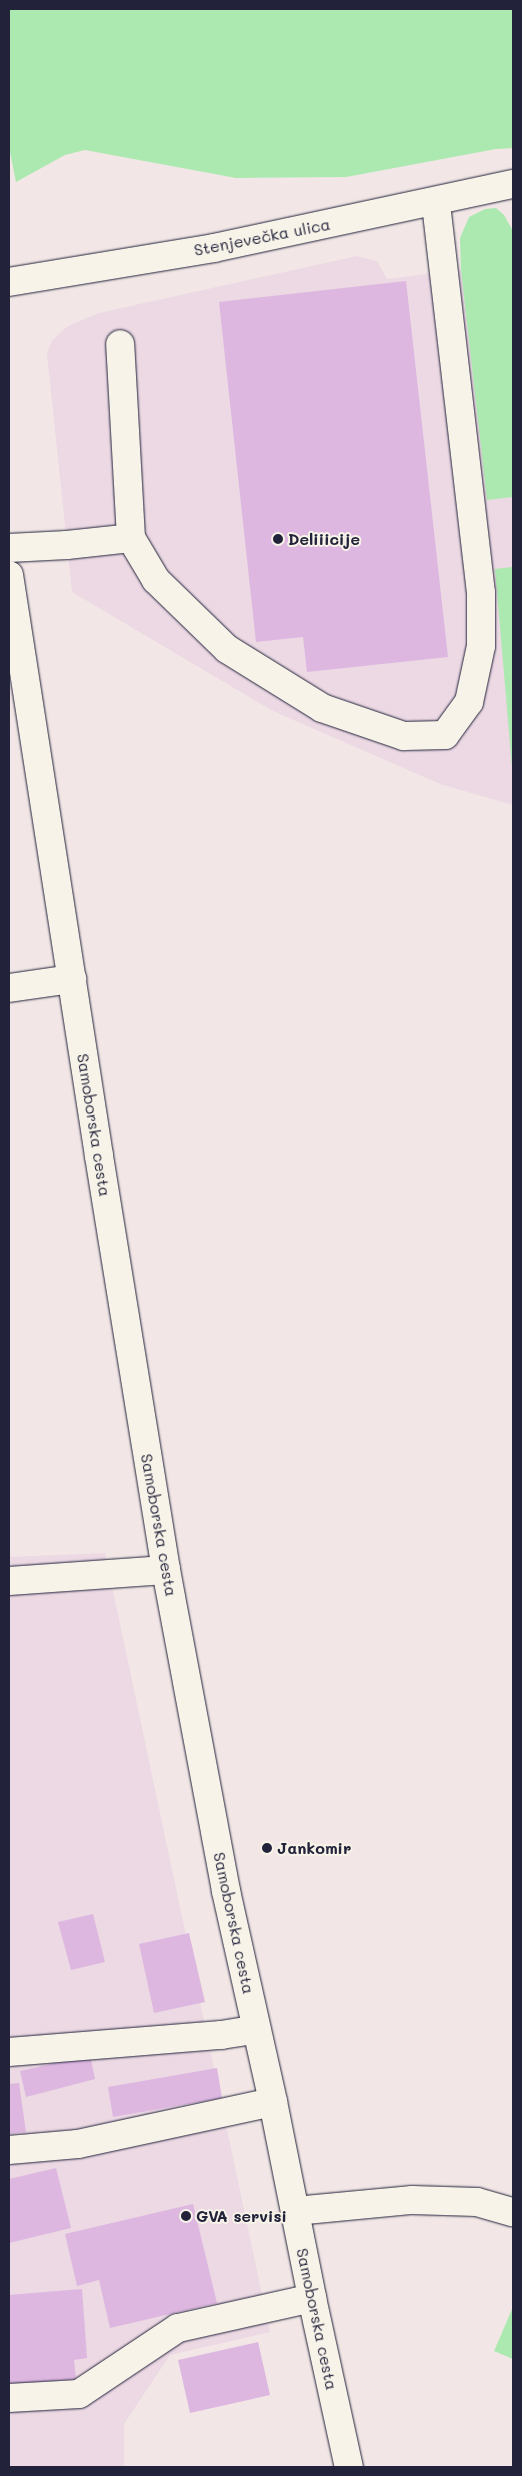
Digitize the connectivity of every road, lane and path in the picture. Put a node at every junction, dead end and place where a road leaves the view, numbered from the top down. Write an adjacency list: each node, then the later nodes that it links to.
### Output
1 (513, 184): 2 (street, Stenjevečka ulica)
2 (436, 202): 3 (street, Stenjevečka ulica); 5 (street)
3 (9, 282)
4 (120, 344): 5 (street)
5 (131, 538): 6 (street)
6 (9, 548)
7 (9, 576): 8 (street, Samoborska cesta)
8 (13, 623): 9 (street, Samoborska cesta)
9 (72, 979): 10 (street); 11 (street, Samoborska cesta)
10 (9, 988)
11 (166, 1570): 12 (street); 13 (street, Samoborska cesta)
12 (9, 1581)
13 (257, 2029): 14 (street); 15 (street, Samoborska cesta)
14 (9, 2052)
15 (273, 2102): 16 (street); 17 (street, Samoborska cesta)
16 (9, 2150)
17 (295, 2211): 18 (street); 19 (street, Samoborska cesta)
18 (513, 2212)
19 (312, 2298): 20 (street); 21 (street, Samoborska cesta)
20 (9, 2398)
21 (348, 2467)

